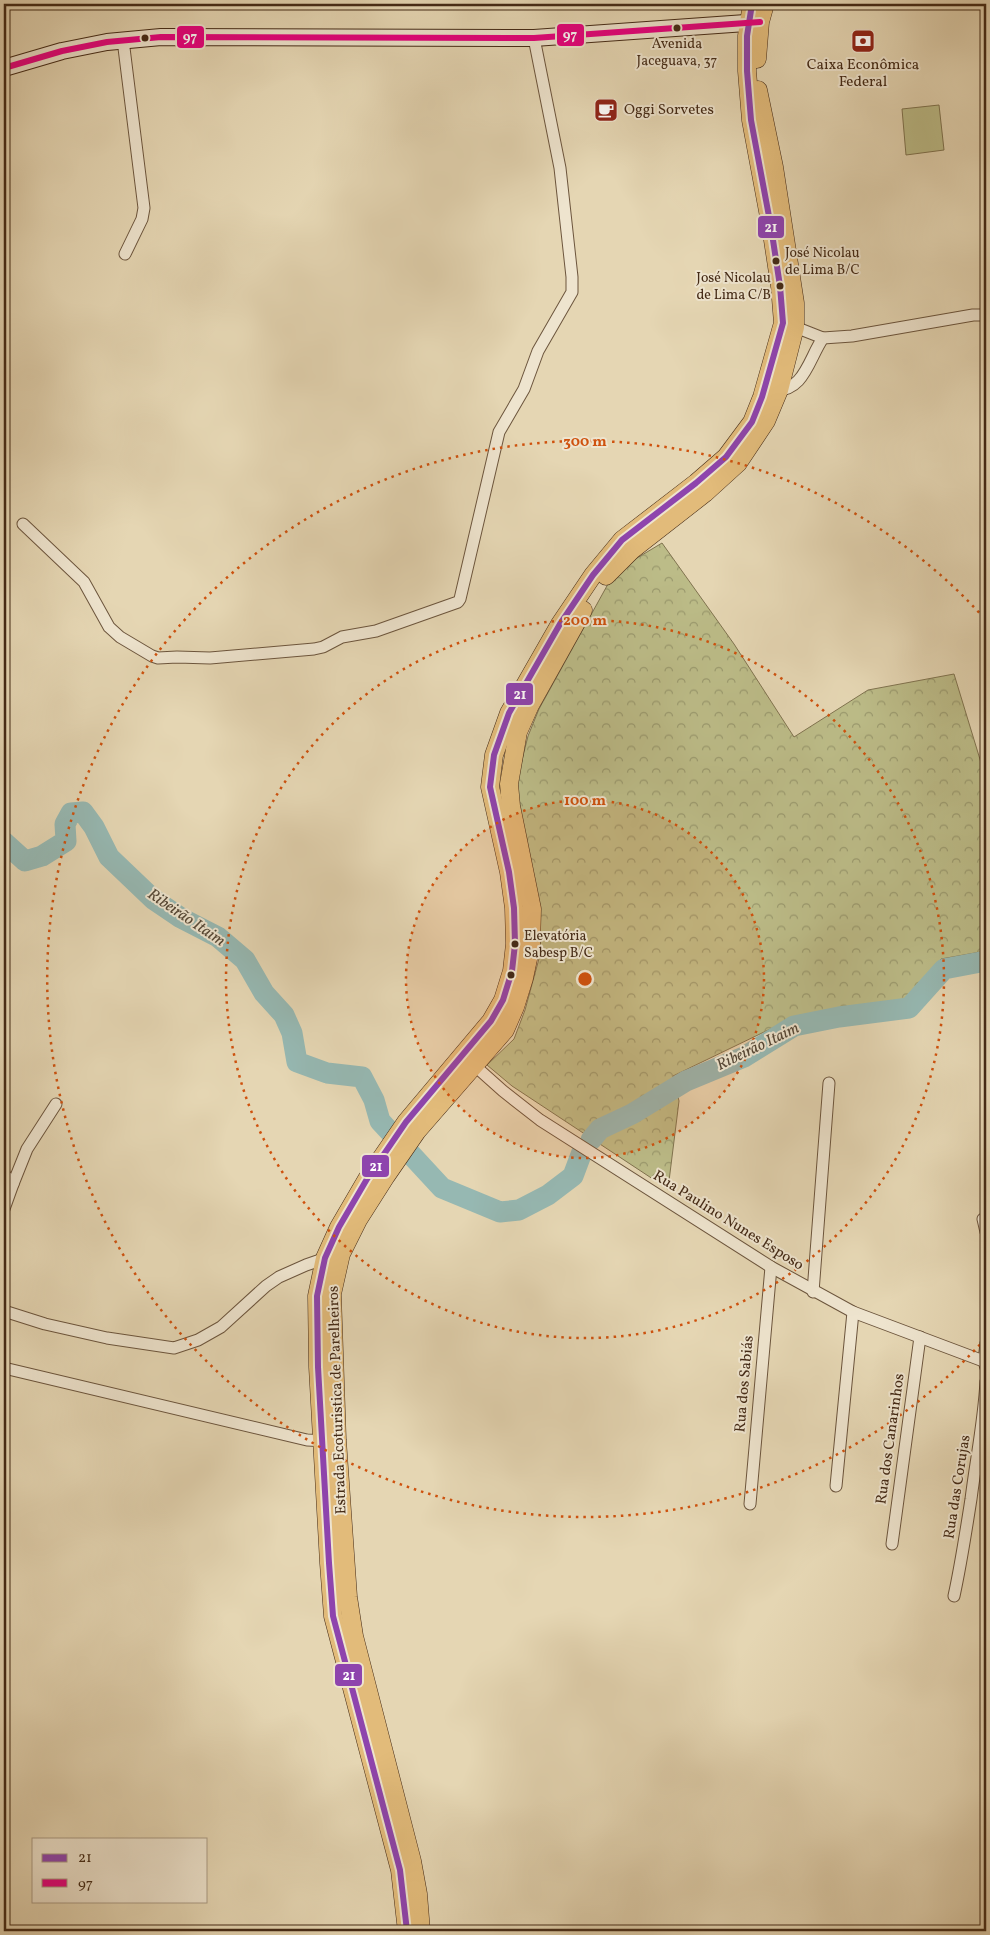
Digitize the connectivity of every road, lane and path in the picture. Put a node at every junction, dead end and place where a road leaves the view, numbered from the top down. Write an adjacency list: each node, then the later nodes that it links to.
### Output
1 (752, 4): 3 (main road, Estrada Ecoturistica de Parelheiros)
2 (765, 4): 3 (main road, Estrada Ecoturistica de Parelheiros)
3 (754, 23): 4 (main road); 9 (main road, Estrada Ecoturistica de Parelheiros)
4 (534, 38): 5 (main road); 12 (street)
5 (122, 40): 6 (main road); 7 (street)
6 (4, 68)
7 (125, 254)
8 (986, 315): 10 (street)
9 (789, 325): 10 (street); 11 (main road, Estrada Ecoturistica de Parelheiros)
10 (823, 338): 11 (street)
11 (772, 390): 13 (main road, Estrada Ecoturistica de Parelheiros); 14 (main road, Estrada Ecoturistica de Parelheiros)
12 (23, 524)
13 (491, 1021): 14 (main road); 17 (main road, Estrada Ecoturistica de Parelheiros)
14 (475, 1066): 17 (main road); 18 (main road, Estrada Ecoturistica de Parelheiros); 25 (street, Rua Paulino Nunes Esposo)
15 (829, 1083): 26 (street)
16 (56, 1104): 20 (street)
17 (417, 1109): 18 (main road, Estrada Ecoturistica de Parelheiros)
18 (411, 1127): 24 (main road, Estrada Ecoturistica de Parelheiros)
19 (4, 1174): 20 (street)
20 (12, 1184): 21 (street)
21 (4, 1209)
22 (983, 1218): 23 (street)
23 (986, 1232)
24 (333, 1256): 27 (street); 34 (main road, Estrada Ecoturistica de Parelheiros)
25 (771, 1267): 26 (street, Rua Paulino Nunes Esposo); 36 (street, Rua dos Sabiás)
26 (813, 1292): 28 (street, Rua Paulino Nunes Esposo)
27 (4, 1311)
28 (853, 1312): 29 (street, Rua Paulino Nunes Esposo); 35 (street)
29 (920, 1337): 31 (street, Rua Paulino Nunes Esposo); 37 (street, Rua dos Canarinhos)
30 (986, 1343): 31 (street)
31 (986, 1364)
32 (4, 1368): 34 (street)
33 (986, 1381): 38 (street, Rua das Corujas)
34 (330, 1441): 39 (main road, Estrada Ecoturistica de Parelheiros); 40 (main road, Estrada Ecoturistica de Parelheiros)
35 (836, 1486)
36 (750, 1504)
37 (892, 1544)
38 (954, 1596)
39 (407, 1931)
40 (421, 1931)

